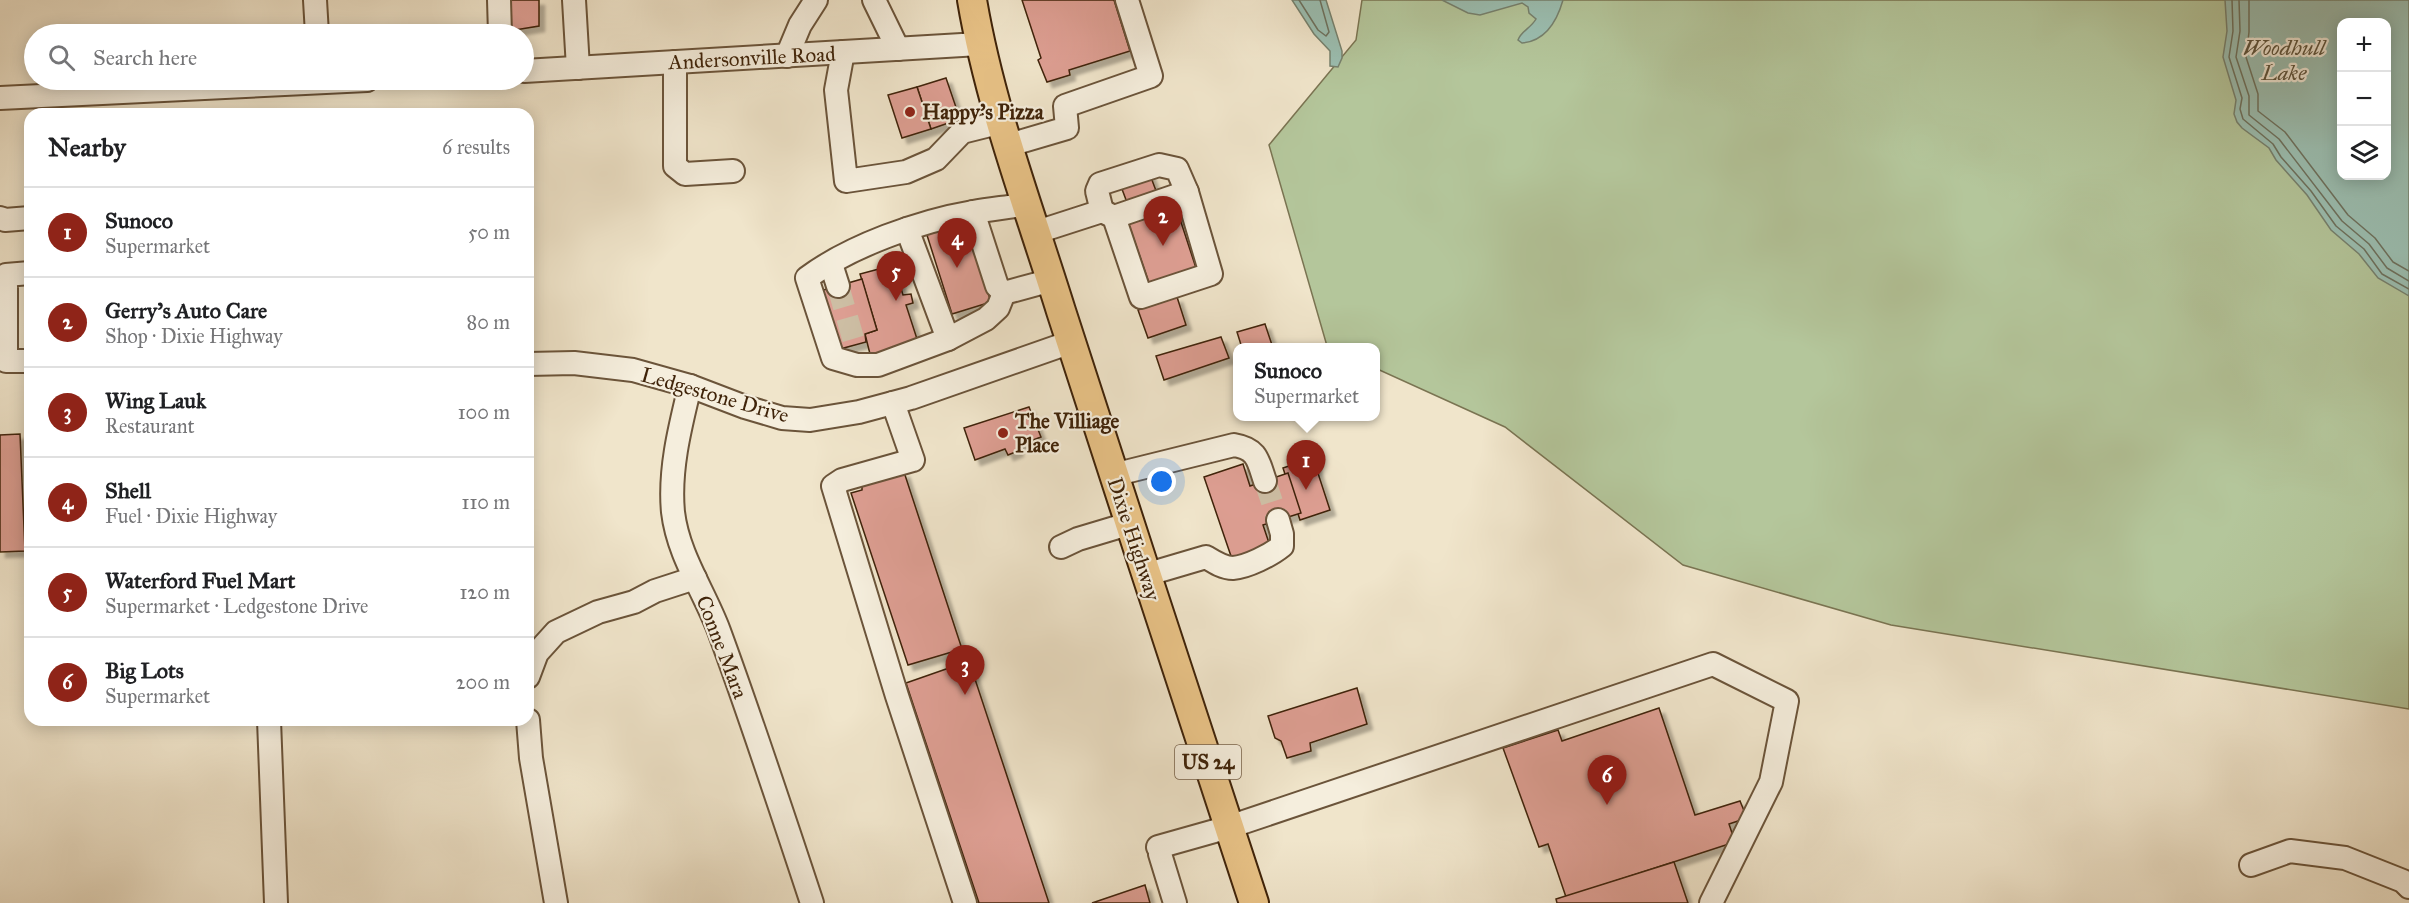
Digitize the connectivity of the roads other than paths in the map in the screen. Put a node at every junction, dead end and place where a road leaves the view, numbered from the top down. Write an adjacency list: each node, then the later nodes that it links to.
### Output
1 (315, 0): 8 (street)
2 (499, 0): 9 (street)
3 (574, 0): 15 (street)
4 (816, 0): 13 (street)
5 (874, 0): 11 (street)
6 (972, 0): 10 (main road, Dixie Highway / US 24)
7 (1127, 0): 20 (street)
8 (316, 24)
9 (500, 24)
10 (980, 44): 11 (street, Andersonville Road); 20 (main road, Dixie Highway / US 24)
11 (898, 49): 12 (street, Andersonville Road)
12 (843, 52): 13 (street, Andersonville Road); 20 (street)
13 (788, 56): 14 (street, Andersonville Road)
14 (675, 62): 15 (street, Andersonville Road); 21 (street)
15 (578, 68): 16 (street, Andersonville Road)
16 (534, 70)
17 (220, 90): 19 (street)
18 (0, 98): 19 (street)
19 (66, 104)
20 (1006, 133): 23 (main road, Dixie Highway / US 24)
21 (734, 171)
22 (1187, 192): 25 (street); 25 (street); 25 (street)
23 (1028, 204): 24 (street); 29 (main road, Dixie Highway / US 24)
24 (973, 212): 28 (street); 34 (street)
25 (1108, 214): 29 (street)
26 (0, 218): 27 (street)
27 (24, 218)
28 (907, 229): 30 (street); 35 (street)
29 (1037, 232): 32 (main road, Dixie Highway / US 24)
30 (831, 264): 33 (street); 35 (street)
31 (24, 274): 37 (street)
32 (1052, 280): 34 (street); 36 (main road, Dixie Highway / US 24)
33 (838, 286)
34 (1004, 293): 35 (street)
35 (948, 339)
36 (1071, 342): 40 (street, Ledgestone Drive); 41 (main road, Dixie Highway / US 24)
37 (24, 361)
38 (534, 364): 39 (street, Ledgestone Drive)
39 (690, 386): 40 (street, Ledgestone Drive); 47 (street, Conne Mara)
40 (893, 403): 57 (street)
41 (1113, 476): 42 (street); 44 (main road, Dixie Highway / US 24)
42 (1265, 481)
43 (1278, 520): 46 (street)
44 (1128, 524): 45 (street); 46 (main road, Dixie Highway / US 24)
45 (1061, 547)
46 (1145, 575): 51 (main road, Dixie Highway / US 24)
47 (695, 578): 48 (street); 56 (street, Conne Mara)
48 (534, 660)
49 (269, 726): 54 (street)
50 (528, 726): 55 (street)
51 (1229, 827): 58 (street); 59 (main road, Dixie Highway / US 24); 60 (street)
52 (2251, 865): 53 (street)
53 (2409, 887)
54 (276, 903)
55 (556, 903)
56 (812, 903)
57 (965, 903)
58 (1175, 903)
59 (1254, 903)
60 (1711, 903)

